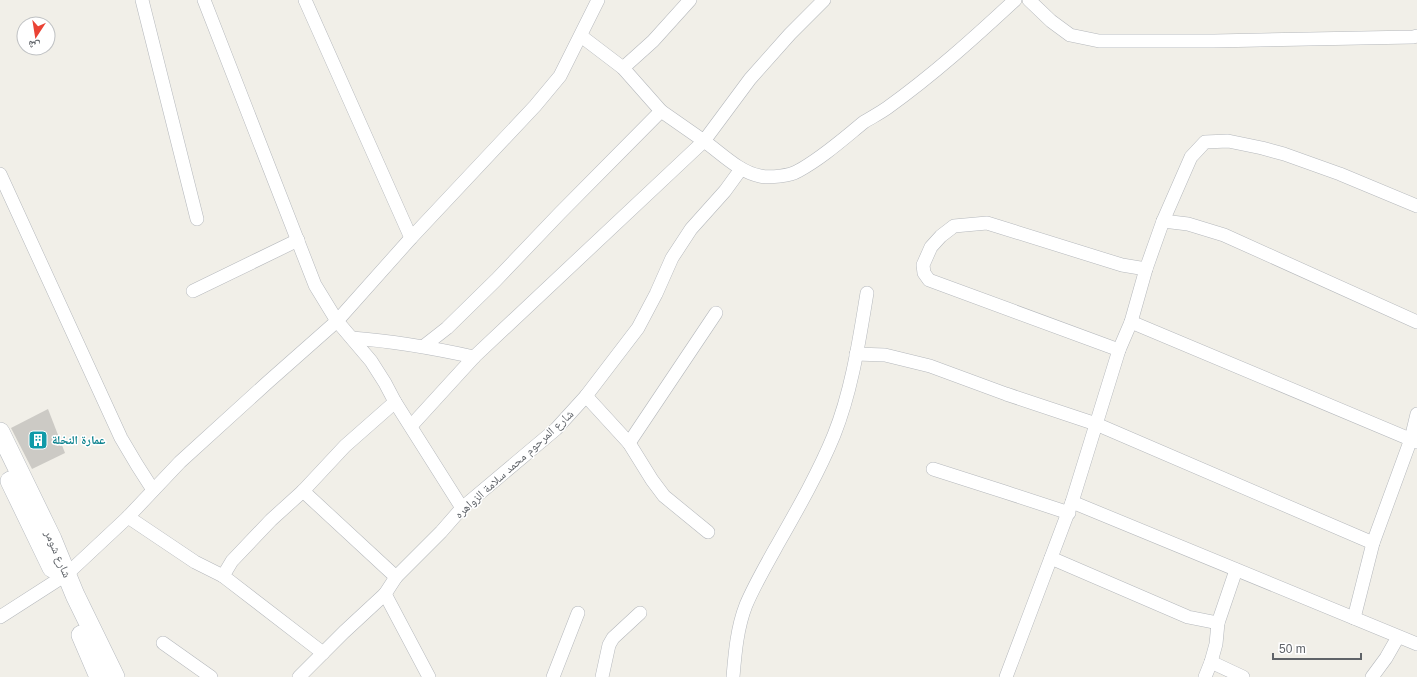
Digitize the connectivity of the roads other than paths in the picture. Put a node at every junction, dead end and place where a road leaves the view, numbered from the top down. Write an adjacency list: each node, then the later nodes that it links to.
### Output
1 (142, 0): 17 (street)
2 (204, 0): 20 (street)
3 (305, 0): 19 (street)
4 (690, 0): 11 (street)
5 (824, 0): 13 (street)
6 (1015, 0): 14 (street)
7 (1029, 0): 10 (street)
8 (593, 1): 9 (street)
9 (581, 36): 11 (street); 19 (street)
10 (1417, 36)
11 (623, 68): 12 (street)
12 (661, 111): 13 (street); 29 (street)
13 (704, 141): 14 (street); 32 (street)
14 (741, 169): 33 (street, شارع المرحوم محمد سلامة الزواهره)
15 (0, 174): 43 (street)
16 (1417, 206): 18 (street)
17 (197, 219)
18 (1163, 221): 21 (street); 27 (street)
19 (411, 238): 25 (street)
20 (298, 240): 22 (street); 25 (street)
21 (1146, 269): 26 (street); 30 (street)
22 (193, 291)
23 (867, 293): 31 (street)
24 (716, 313): 40 (street)
25 (337, 321): 28 (street); 43 (street)
26 (1131, 322): 30 (street); 39 (street)
27 (1417, 322)
28 (352, 338): 29 (street); 34 (street)
29 (424, 346): 32 (street)
30 (1119, 350): 36 (street)
31 (856, 354): 36 (street); 73 (street)
32 (474, 357): 37 (street)
33 (586, 396): 40 (street); 45 (street, شارع المرحوم محمد سلامة الزواهره)
34 (395, 402): 37 (street); 44 (street)
35 (1417, 414): 39 (street)
36 (1096, 424): 46 (street); 49 (street)
37 (410, 426): 45 (street)
38 (0, 432): 53 (main road, شارع شومر)
39 (1414, 440): 49 (street)
40 (629, 443): 48 (street)
41 (0, 459): 53 (main road, شارع شومر)
42 (933, 469): 46 (street)
43 (153, 490): 47 (street)
44 (303, 491): 52 (street); 54 (street)
45 (462, 508): 54 (street, شارع المرحوم محمد سلامة الزواهره)
46 (1071, 508): 50 (street); 51 (street)
47 (128, 517): 52 (street); 53 (street)
48 (708, 532)
49 (1373, 543): 59 (street)
50 (1051, 558): 60 (street); 74 (street)
51 (1236, 570): 59 (street); 60 (street)
52 (222, 576): 64 (street)
53 (62, 577): 58 (street); 66 (main road, شارع شومر); 67 (main road, شارع شومر)
54 (396, 577): 55 (street, شارع المرحوم محمد سلامة الزواهره)
55 (385, 594): 64 (street, شارع المرحوم محمد سلامة الزواهره); 70 (street)
56 (578, 613): 71 (street)
57 (640, 613): 72 (street)
58 (0, 617)
59 (1354, 618): 61 (street)
60 (1218, 623): 65 (street)
61 (1398, 637): 63 (street); 77 (street)
62 (163, 643): 68 (street)
63 (1417, 644)
64 (323, 653): 69 (street, شارع المرحوم محمد سلامة الزواهره)
65 (1211, 662): 75 (street); 76 (street)
66 (99, 677)
67 (115, 677)
68 (211, 677)
69 (299, 677)
70 (429, 677)
71 (553, 677)
72 (602, 677)
73 (733, 677)
74 (1006, 677)
75 (1205, 677)
76 (1243, 677)
77 (1372, 677)

